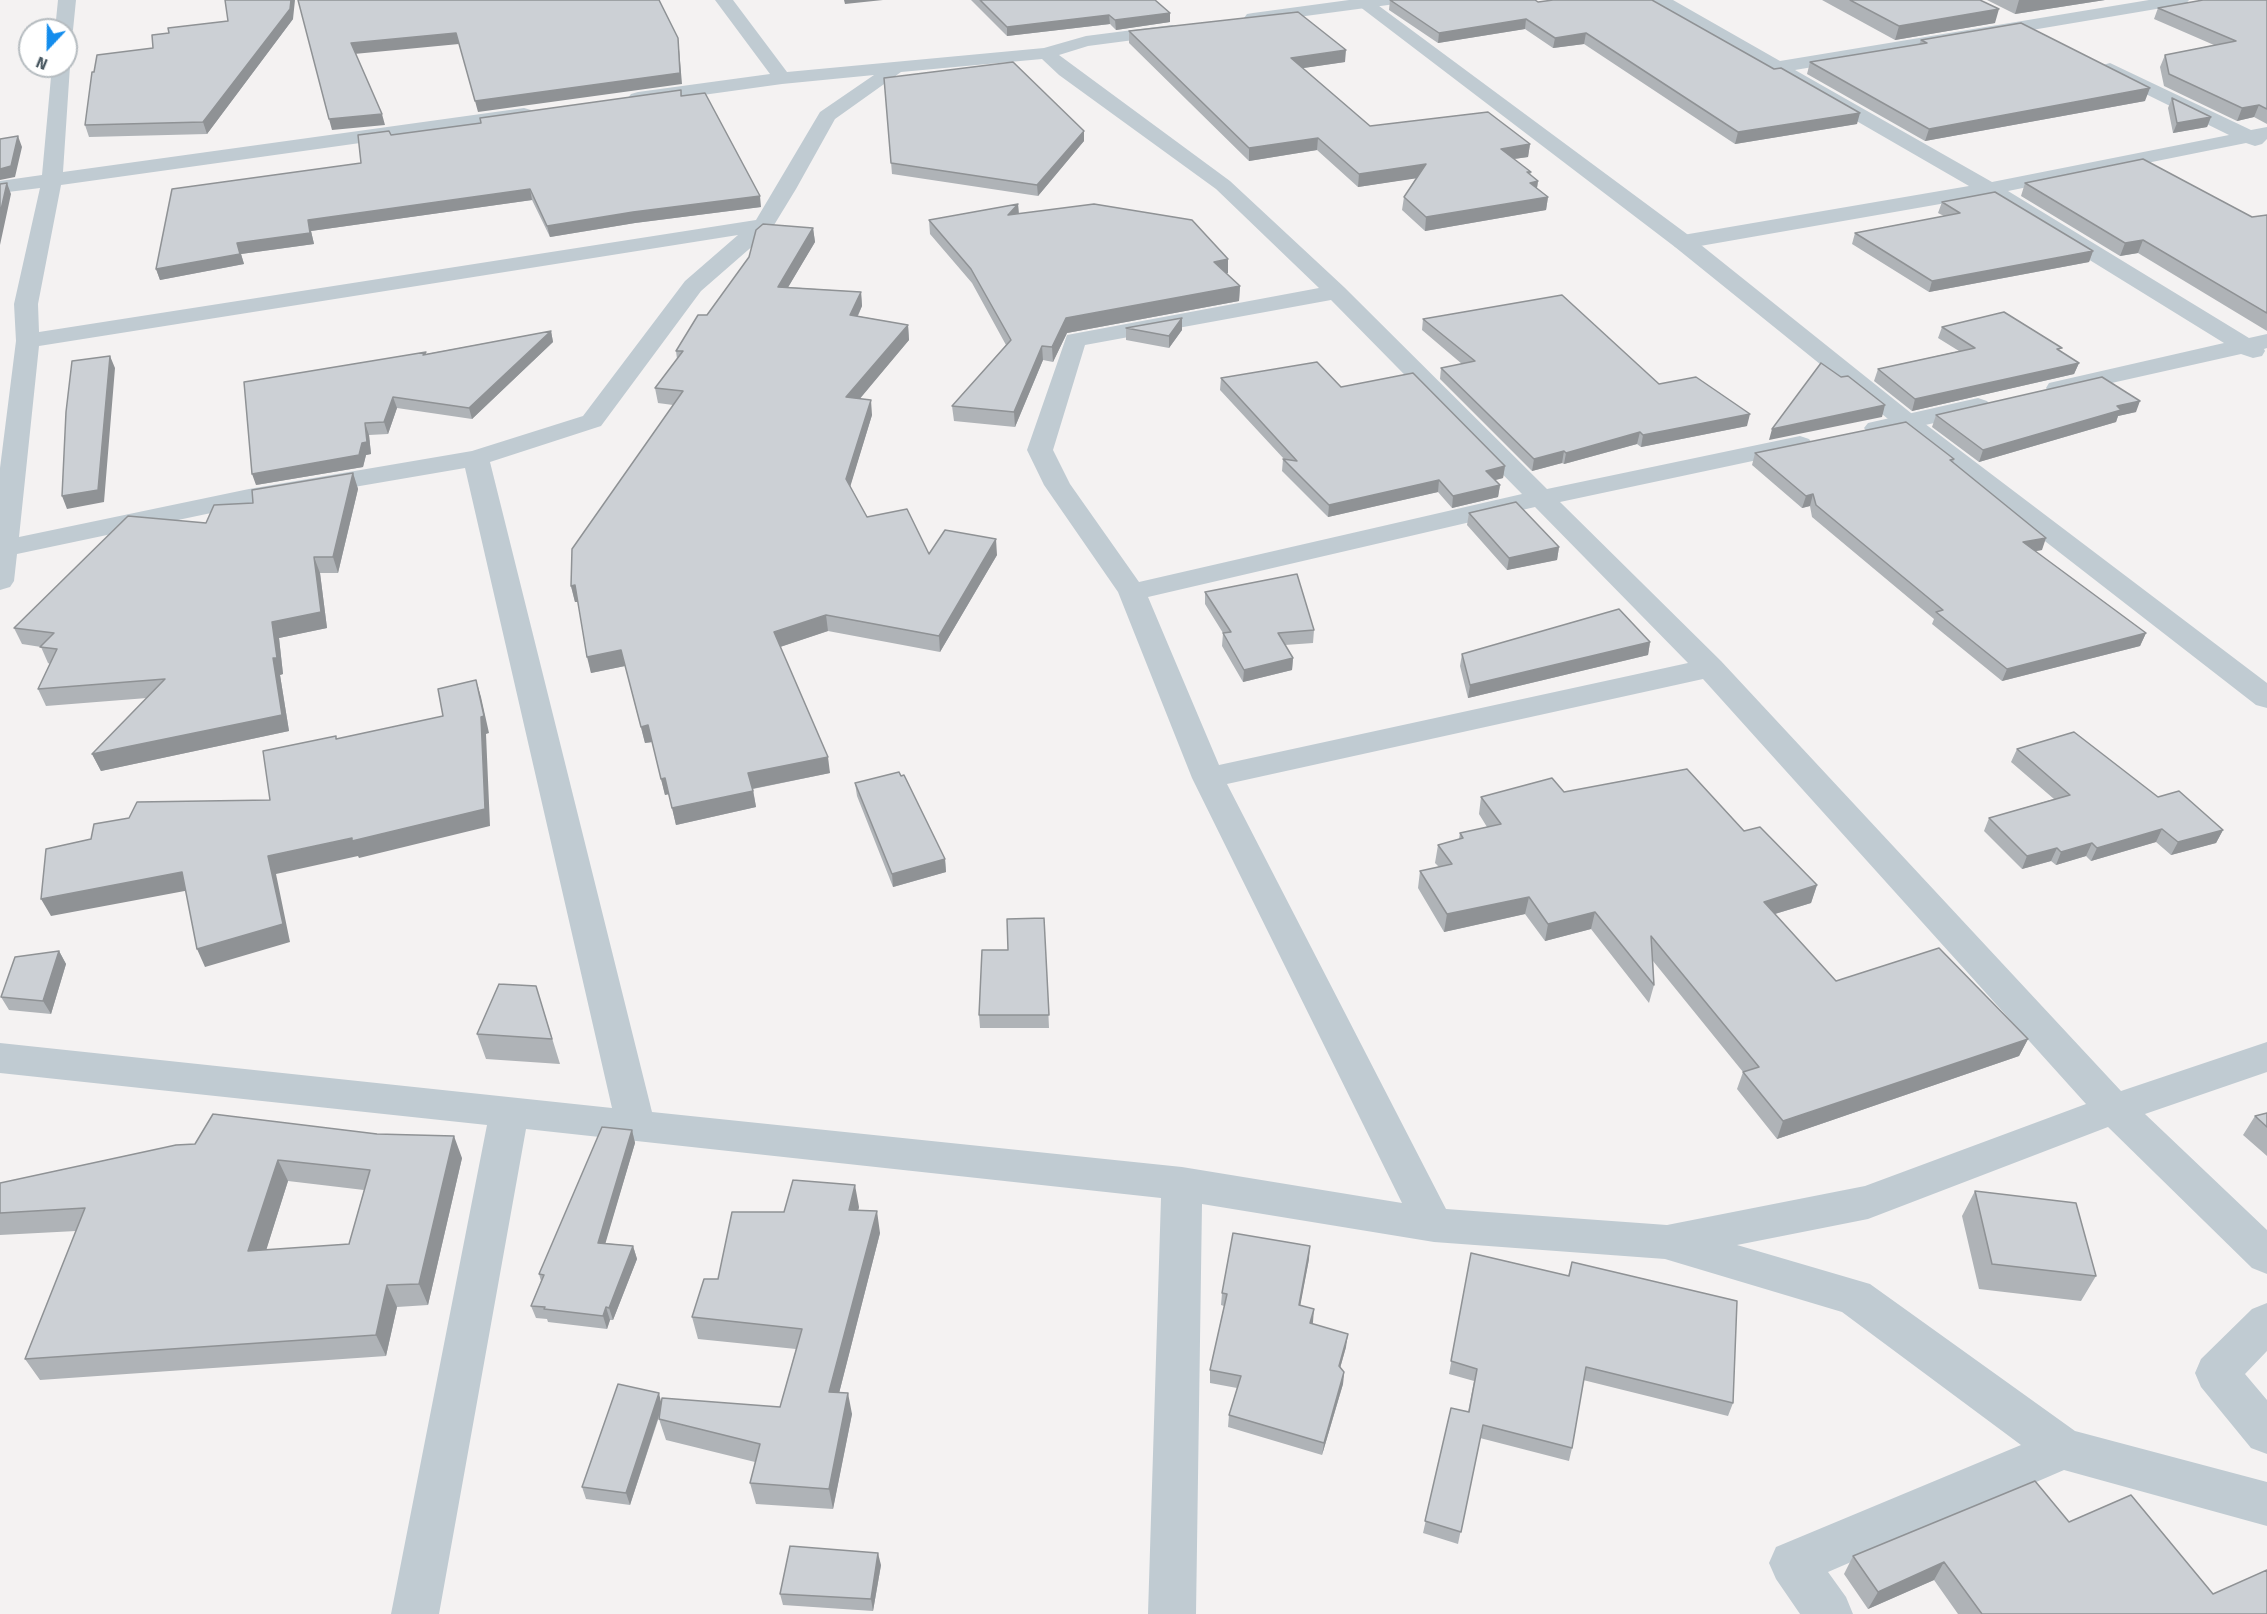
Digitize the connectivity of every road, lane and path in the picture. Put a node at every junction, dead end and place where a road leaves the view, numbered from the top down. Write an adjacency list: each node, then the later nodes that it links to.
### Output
1 (67, 0): 8 (street)
2 (724, 0): 18 (street)
3 (1388, 0): 6 (street)
4 (1660, 0): 15 (street)
5 (2180, 0): 11 (street)
6 (1362, 2): 9 (street); 26 (street)
7 (1995, 14): 11 (street)
8 (65, 18)
9 (1237, 21)
10 (1191, 27): 13 (street)
11 (2023, 27): 12 (street); 15 (street)
12 (2055, 43)
13 (1047, 53): 16 (street); 27 (street)
14 (2098, 63): 21 (street)
15 (1778, 67): 24 (street)
16 (896, 68): 18 (street); 25 (street)
17 (60, 78): 22 (street)
18 (783, 78): 19 (street)
19 (620, 101)
20 (539, 112): 22 (street)
21 (2261, 138): 24 (street)
22 (52, 180): 23 (street); 28 (street)
23 (0, 187)
24 (1989, 189): 26 (street); 31 (street)
25 (763, 225): 30 (street); 36 (street)
26 (1683, 242): 35 (street)
27 (1336, 292): 37 (street); 40 (street)
28 (26, 304): 29 (street); 30 (street)
29 (0, 308)
30 (28, 341): 38 (street)
31 (2256, 343): 32 (street); 33 (street)
32 (2267, 360)
33 (2035, 393)
34 (2000, 401): 35 (street)
35 (1907, 422): 37 (street); 42 (street)
36 (476, 458): 38 (street); 48 (street)
37 (1541, 498): 40 (street); 41 (street)
38 (2, 549): 39 (street)
39 (0, 581)
40 (1132, 592): 43 (street)
41 (1710, 669): 43 (street); 46 (street)
42 (2267, 698)
43 (1208, 778): 50 (street)
44 (2267, 1057): 46 (street)
45 (0, 1059): 47 (street)
46 (2114, 1108): 51 (street); 52 (street)
47 (509, 1114): 48 (street); 57 (street)
48 (636, 1126): 49 (street)
49 (1182, 1184): 50 (street); 58 (street)
50 (1434, 1225): 51 (street)
51 (1665, 1242): 55 (street)
52 (2267, 1256)
53 (2267, 1322): 54 (street)
54 (2267, 1433)
55 (2063, 1449): 56 (street); 59 (street)
56 (2267, 1504)
57 (415, 1614)
58 (1172, 1614)
59 (1829, 1614)

